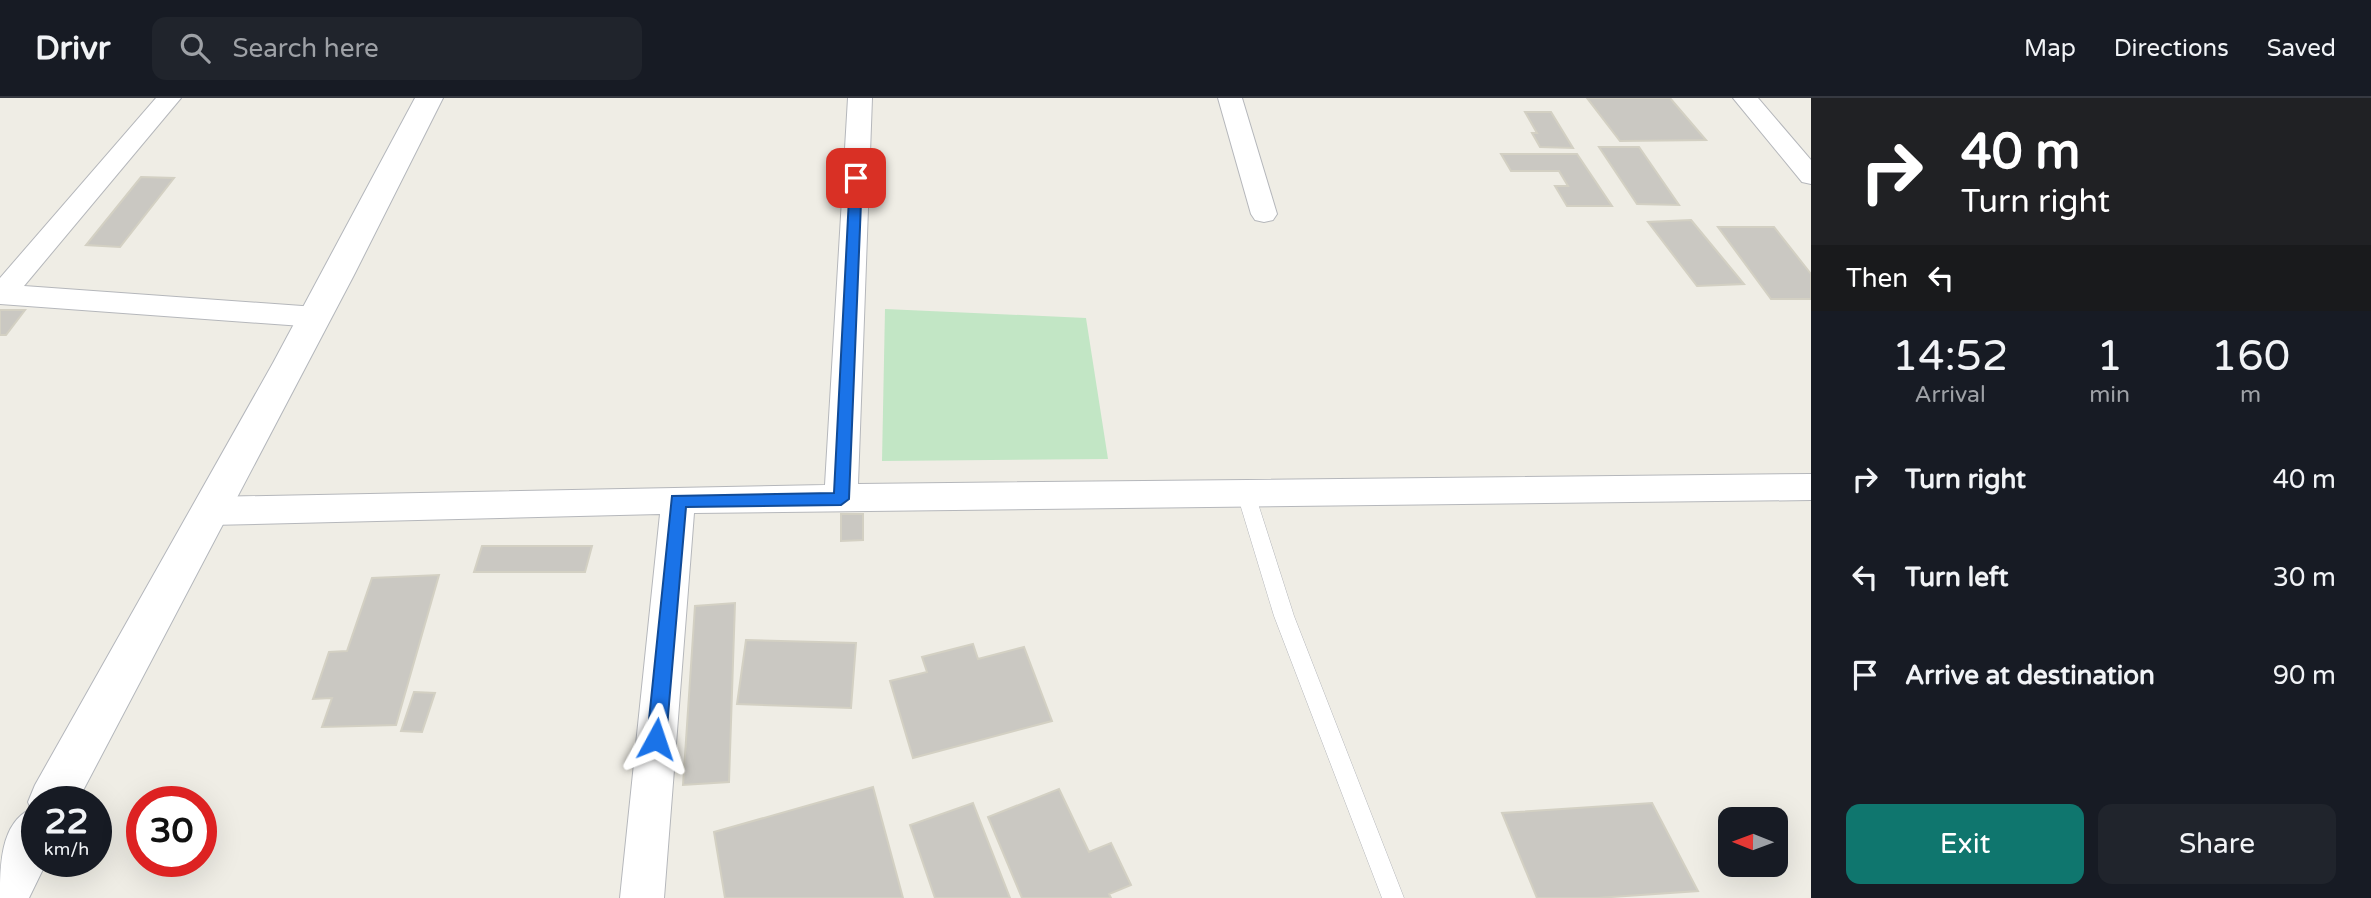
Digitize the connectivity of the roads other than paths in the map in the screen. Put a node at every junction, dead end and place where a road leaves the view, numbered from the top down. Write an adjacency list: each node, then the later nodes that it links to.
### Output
1 (169, 98): 8 (street)
2 (429, 98): 9 (street)
3 (860, 98): 12 (street)
4 (1230, 98): 7 (street)
5 (1745, 98): 6 (street)
6 (1811, 176)
7 (1264, 214)
8 (1, 294): 9 (street)
9 (316, 317): 14 (street)
10 (1811, 487): 11 (street)
11 (1246, 494): 12 (street); 19 (lane)
12 (841, 499): 13 (street)
13 (678, 500): 14 (street); 18 (street)
14 (210, 511): 15 (street)
15 (60, 786)
16 (21, 862): 17 (street)
17 (2, 898)
18 (642, 898)
19 (1393, 898)

